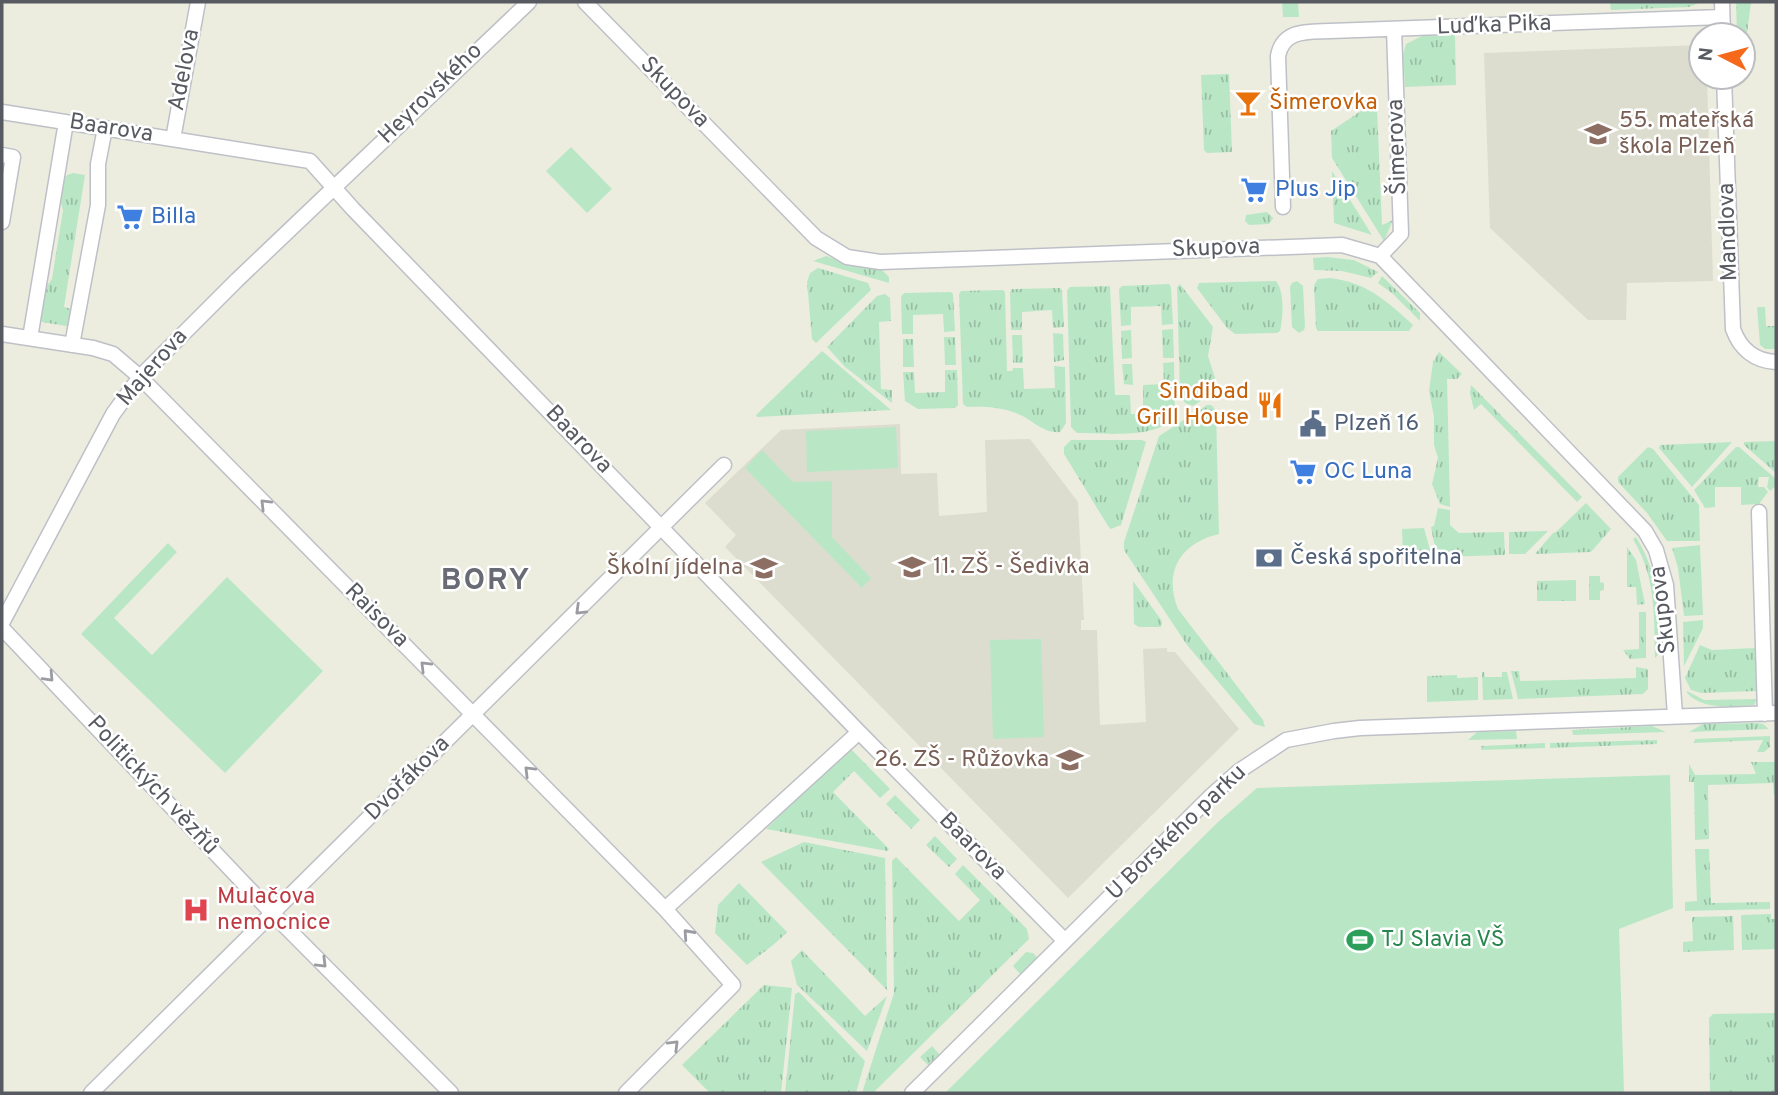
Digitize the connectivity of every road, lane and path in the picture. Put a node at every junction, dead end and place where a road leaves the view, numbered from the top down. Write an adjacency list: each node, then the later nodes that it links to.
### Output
1 (198, 2): 12 (street, Adelova)
2 (529, 2): 14 (street, Heyrovského)
3 (585, 2): 17 (street, Skupova)
4 (1722, 2): 5 (street)
5 (1722, 17): 6 (street); 7 (street, Luďka Pika)
6 (1722, 21)
7 (1394, 29): 15 (street, Luďka Pika); 17 (street, Šimerova)
8 (1724, 91): 21 (street, Mandlova)
9 (2, 112): 10 (street, Baarova)
10 (66, 122): 11 (street, Baarova); 19 (street)
11 (105, 128): 12 (street, Baarova); 20 (street)
12 (173, 139): 14 (street, Baarova)
13 (2, 155): 16 (street)
14 (334, 187): 22 (street, Majerova); 25 (street, Baarova)
15 (1283, 207)
16 (2, 222)
17 (1380, 257): 29 (street, Skupova)
18 (2, 334): 19 (street, Raisova)
19 (30, 338): 20 (street, Raisova)
20 (72, 345): 22 (street, Raisova)
21 (1776, 362)
22 (140, 377): 26 (street, Majerova); 28 (street, Raisova, one-way to 22)
23 (724, 465): 25 (street, Dvořákova)
24 (1759, 512): 27 (street, U Borského parku)
25 (663, 528): 28 (street, Dvořákova, one-way to 28); 30 (street, Baarova)
26 (2, 625): 32 (street, Politických vězňů, one-way to 32)
27 (1771, 713): 29 (street, U Borského parku)
28 (473, 714): 31 (street, Raisova, one-way to 28); 32 (street, Dvořákova)
29 (1675, 716): 33 (street, U Borského parku)
30 (859, 732): 31 (street); 33 (street, Baarova)
31 (665, 909): 36 (street, Raisova, one-way to 31)
32 (273, 914): 34 (street, Dvořákova); 35 (street, Politických vězňů, one-way to 35)
33 (1065, 941): 37 (street, U Borského parku)
34 (91, 1093)
35 (452, 1093)
36 (626, 1093)
37 (912, 1093)

